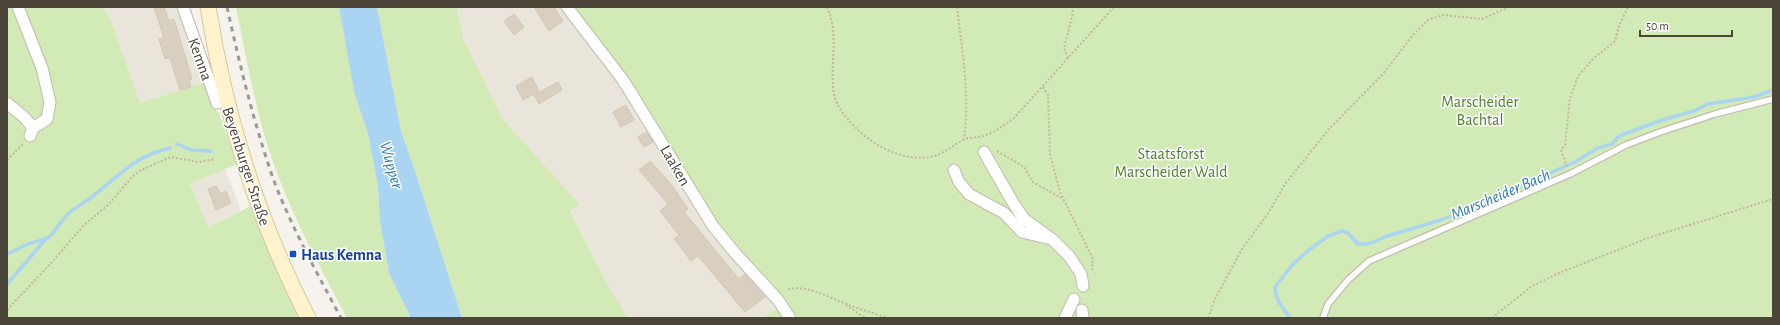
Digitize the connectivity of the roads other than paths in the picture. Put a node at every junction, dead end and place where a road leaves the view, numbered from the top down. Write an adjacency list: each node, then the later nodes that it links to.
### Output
1 (18, 7): 7 (street)
2 (183, 7): 6 (street, Kemna)
3 (208, 7): 6 (main road, Beyenburger Straße)
4 (567, 7): 14 (street, Laaken)
5 (1773, 99): 16 (lane)
6 (226, 101): 13 (main road, Beyenburger Straße)
7 (7, 103)
8 (987, 147): 10 (street)
9 (954, 170): 10 (street)
10 (1054, 240): 11 (street)
11 (1082, 286)
12 (1074, 299): 15 (street)
13 (308, 318)
14 (790, 318)
15 (1065, 318)
16 (1323, 318)

